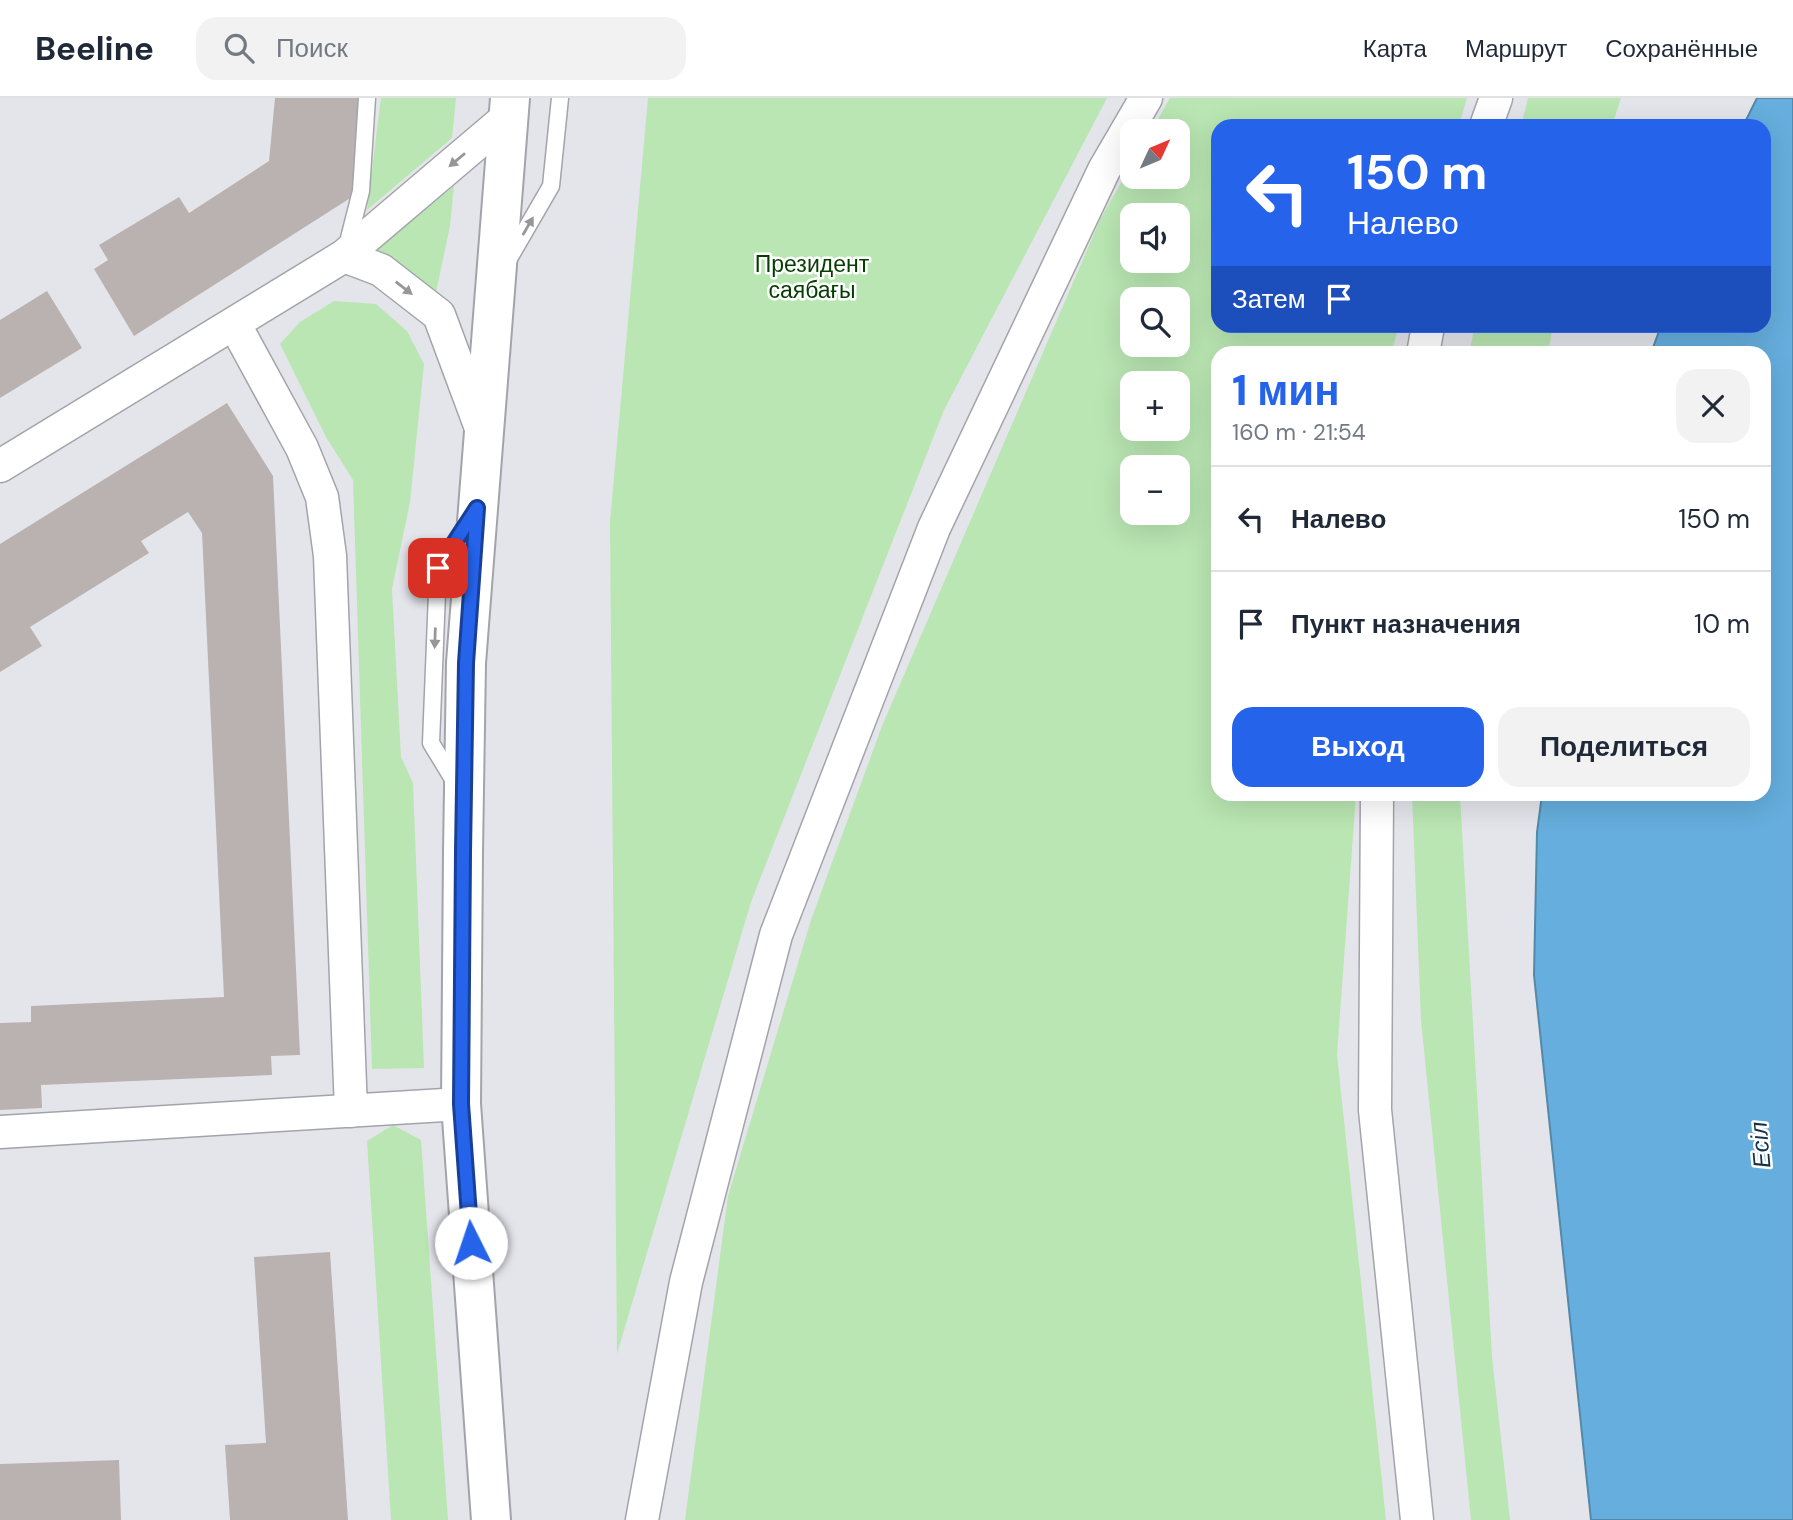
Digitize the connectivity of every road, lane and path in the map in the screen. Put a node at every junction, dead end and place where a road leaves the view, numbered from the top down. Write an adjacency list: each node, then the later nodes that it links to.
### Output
1 (367, 98): 7 (lane)
2 (560, 98): 8 (lane, one-way to 2)
3 (1146, 98): 17 (street)
4 (1496, 98): 6 (street)
5 (510, 107): 7 (street, one-way to 7); 8 (main road)
6 (1488, 119)
7 (344, 256): 9 (street); 10 (street, one-way to 10)
8 (494, 285): 10 (main road)
9 (235, 326): 11 (street); 14 (street)
10 (483, 433): 13 (main road)
11 (0, 466)
12 (1377, 801): 18 (street)
13 (461, 1104): 14 (street); 16 (main road)
14 (351, 1111): 15 (street)
15 (0, 1132)
16 (491, 1520)
17 (642, 1520)
18 (1417, 1520)

